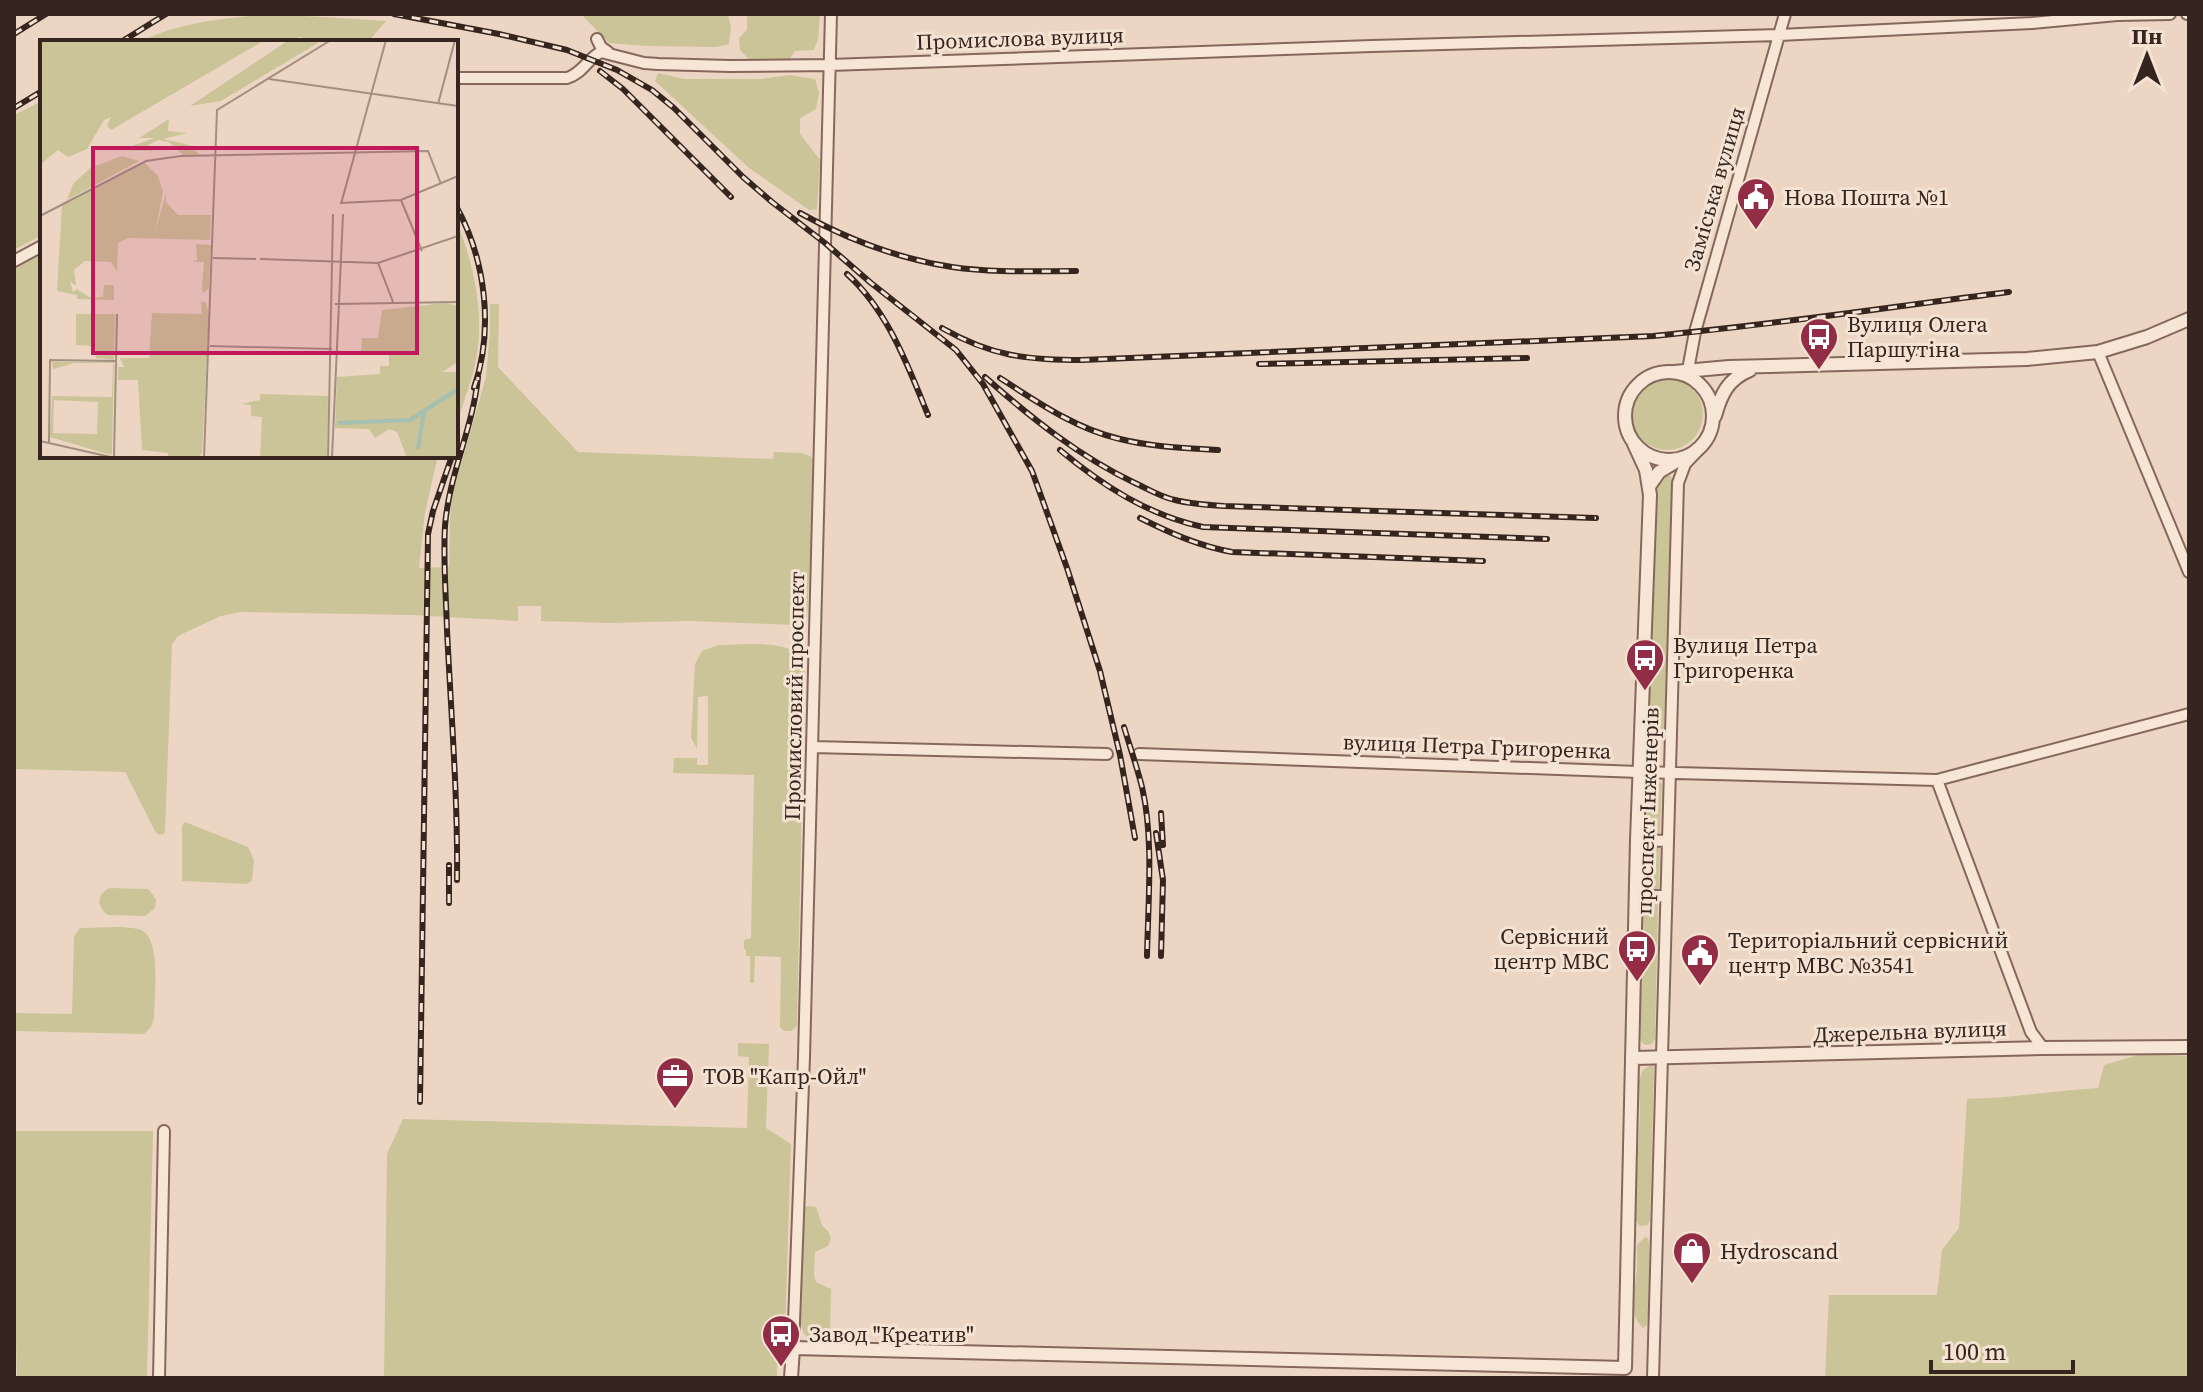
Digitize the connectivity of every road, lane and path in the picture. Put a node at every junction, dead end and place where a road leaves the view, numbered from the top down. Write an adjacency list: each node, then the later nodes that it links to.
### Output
1 (831, 14): 7 (street, Промисловий проспект)
2 (1785, 14): 4 (street, Заміська вулиця)
3 (2170, 14): 4 (street, Промислова вулиця)
4 (1779, 35): 7 (street, Промислова вулиця); 14 (street, Заміська вулиця)
5 (597, 39): 6 (street)
6 (608, 52): 7 (street, Промислова вулиця); 8 (street)
7 (830, 65): 22 (street, Промисловий проспект)
8 (458, 78)
9 (40, 247): 10 (street)
10 (14, 261)
11 (2189, 319): 12 (street)
12 (2098, 352): 13 (street); 20 (street)
13 (1764, 366): 14 (street); 15 (street)
14 (1684, 373): 15 (street); 16 (street)
15 (1713, 424): 17 (street)
16 (1634, 444): 18 (street); 19 (street, проспект Інженерів)
17 (1702, 446): 18 (street); 26 (street, проспект Інженерів)
18 (1682, 459): 19 (street)
19 (1650, 485): 25 (street, проспект Інженерів)
20 (2189, 572)
21 (2189, 714): 27 (street, вулиця Петра Григоренка)
22 (812, 747): 23 (street); 37 (street, Промисловий проспект)
23 (1107, 754)
24 (1139, 754): 25 (street, вулиця Петра Григоренка)
25 (1639, 772): 26 (street, вулиця Петра Григоренка); 28 (street, проспект Інженерів)
26 (1668, 772): 27 (street, вулиця Петра Григоренка); 29 (street, проспект Інженерів)
27 (1937, 780): 33 (street)
28 (1637, 840): 29 (street); 30 (street, проспект Інженерів)
29 (1667, 841): 31 (street, проспект Інженерів)
30 (1636, 896): 31 (street); 34 (street, проспект Інженерів)
31 (1665, 896): 35 (street, проспект Інженерів)
32 (2189, 1047): 33 (street, Джерельна вулиця)
33 (2043, 1048): 35 (street, Джерельна вулиця)
34 (1633, 1058): 35 (street, Джерельна вулиця); 38 (street, проспект Інженерів)
35 (1660, 1058): 41 (street, проспект Інженерів)
36 (164, 1131): 39 (street)
37 (793, 1348): 38 (street); 40 (street, Промисловий проспект)
38 (1625, 1373)
39 (159, 1378)
40 (791, 1378)
41 (1653, 1378)

